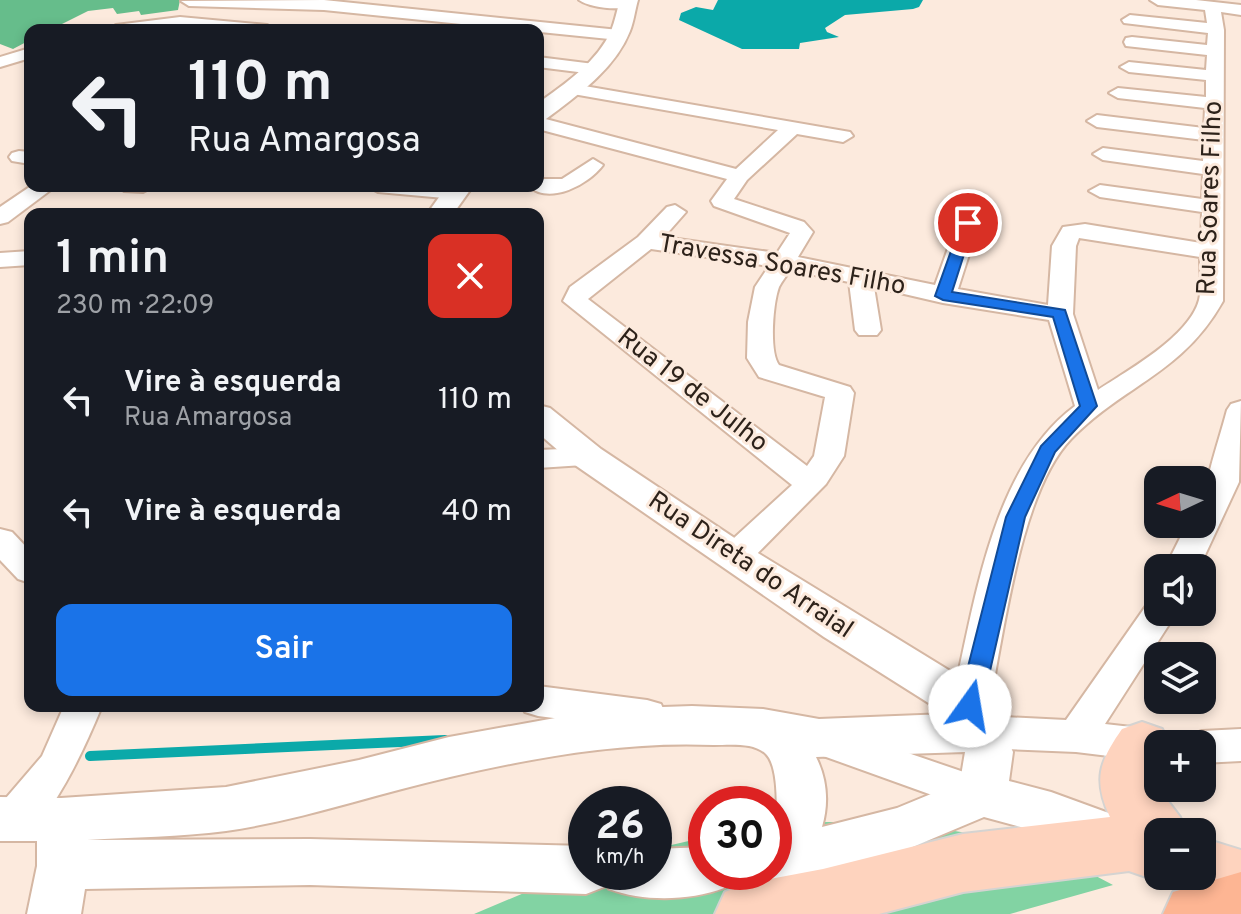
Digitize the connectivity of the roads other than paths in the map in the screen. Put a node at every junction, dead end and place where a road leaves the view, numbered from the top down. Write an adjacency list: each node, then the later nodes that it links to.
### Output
1 (587, 0): 5 (street)
2 (1158, 0): 15 (street)
3 (189, 1): 4 (street)
4 (273, 1): 6 (street)
5 (628, 2): 14 (street)
6 (326, 3): 9 (street); 12 (street)
7 (1241, 10): 15 (street)
8 (1130, 20): 15 (street)
9 (298, 22)
10 (164, 24): 11 (street)
11 (202, 24)
12 (475, 24)
13 (544, 30): 14 (street)
14 (619, 35): 21 (street)
15 (1214, 40): 16 (street); 20 (street); 24 (street, Rua Soares Filho)
16 (1132, 42)
17 (24, 55): 18 (street)
18 (0, 62)
19 (544, 63): 21 (street)
20 (1129, 67)
21 (594, 69): 22 (street)
22 (573, 89): 25 (street); 28 (street)
23 (1118, 93): 24 (street)
24 (1213, 103): 29 (street, Rua Soares Filho)
25 (544, 110)
26 (1097, 121): 29 (street)
27 (544, 125): 34 (street)
28 (792, 128): 30 (street); 34 (street)
29 (1212, 135): 33 (street, Rua Soares Filho)
30 (843, 136)
31 (1103, 154): 33 (street)
32 (593, 165): 35 (street)
33 (1213, 169): 40 (street, Rua Soares Filho)
34 (740, 176): 48 (street)
35 (544, 185)
36 (1100, 191): 40 (street)
37 (36, 192): 42 (street)
38 (415, 192): 39 (street)
39 (452, 198)
40 (1213, 207): 45 (street, Rua Soares Filho)
41 (675, 212): 44 (street)
42 (0, 217)
43 (968, 223): 50 (street)
44 (646, 242): 48 (street, Travessa Soares Filho); 58 (street, Rua 19 de Julho)
45 (1213, 252): 51 (street); 53 (street, Rua Soares Filho)
46 (24, 258): 47 (street)
47 (0, 260)
48 (781, 261): 49 (street, Travessa Soares Filho); 58 (street)
49 (861, 279): 50 (street, Travessa Soares Filho); 52 (street)
50 (943, 296): 51 (street, Travessa Soares Filho)
51 (1060, 314): 53 (street)
52 (868, 330)
53 (1089, 406): 66 (street, Rua Soares Filho)
54 (1241, 410): 60 (street)
55 (544, 420): 56 (street, Rua Direta do Arraial)
56 (588, 457): 57 (street); 61 (street, Rua Direta do Arraial)
57 (544, 459)
58 (811, 484): 61 (street)
59 (0, 540): 62 (street)
60 (1189, 554)
61 (734, 557): 66 (street, Rua Direta do Arraial)
62 (24, 565)
63 (1151, 626): 69 (street)
64 (544, 702): 67 (street)
65 (80, 712): 80 (street)
66 (975, 719): 69 (street); 70 (street); 75 (street)
67 (692, 725): 68 (street); 80 (street)
68 (763, 728): 70 (street); 77 (street)
69 (1076, 736): 71 (street)
70 (819, 738): 75 (street)
71 (1144, 745)
72 (1241, 745): 73 (street)
73 (1216, 746)
74 (1144, 751): 76 (main road)
75 (982, 795): 78 (street); 81 (street)
76 (1144, 827)
77 (792, 834)
78 (1144, 843)
79 (1144, 844): 83 (main road)
80 (38, 848): 82 (street)
81 (792, 860)
82 (568, 869)
83 (748, 914)

